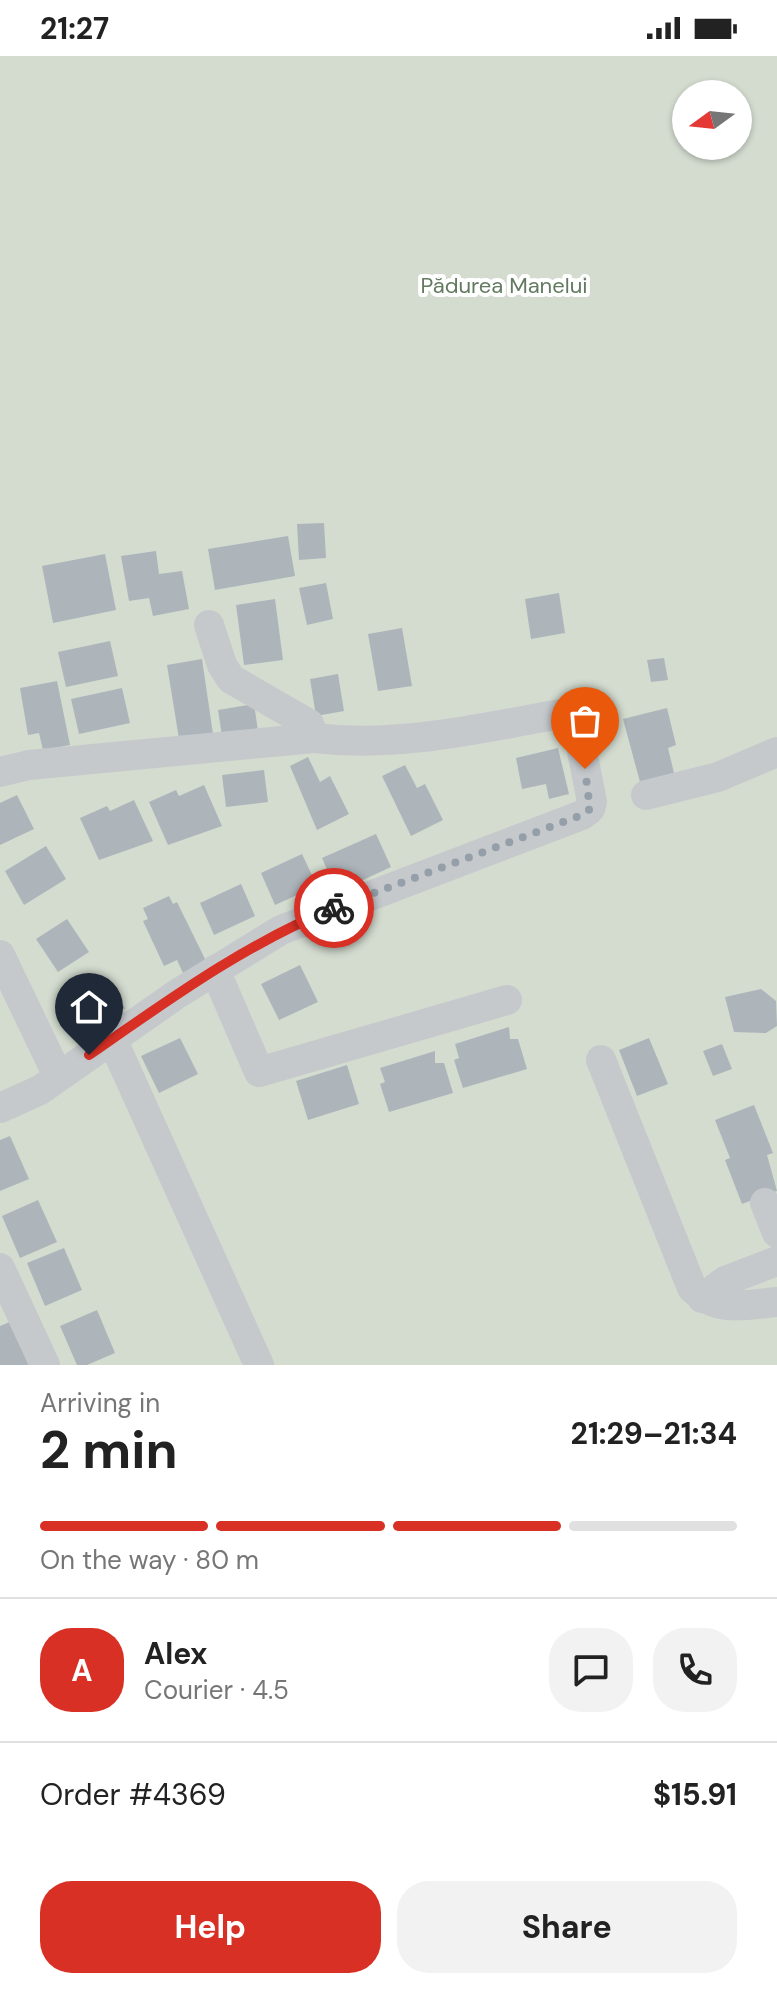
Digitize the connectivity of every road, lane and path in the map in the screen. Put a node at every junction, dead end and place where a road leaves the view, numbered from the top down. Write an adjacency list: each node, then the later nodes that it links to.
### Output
1 (209, 625): 2 (street)
2 (314, 738): 4 (street); 7 (street)
3 (777, 752): 5 (street)
4 (0, 772)
5 (646, 795)
6 (0, 957): 11 (street)
7 (215, 970): 8 (street); 9 (street)
8 (507, 1000)
9 (112, 1039): 11 (street); 20 (street)
10 (601, 1060): 17 (street)
11 (58, 1076): 12 (street)
12 (0, 1108)
13 (765, 1203): 14 (street)
14 (777, 1233)
15 (777, 1261): 17 (street)
16 (0, 1268): 19 (street)
17 (702, 1298): 18 (street)
18 (777, 1302)
19 (45, 1365)
20 (259, 1365)

